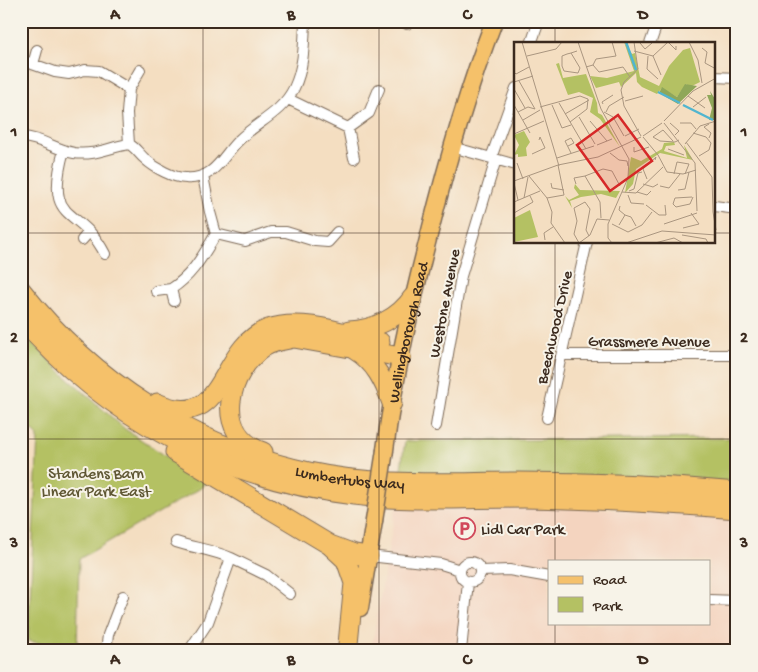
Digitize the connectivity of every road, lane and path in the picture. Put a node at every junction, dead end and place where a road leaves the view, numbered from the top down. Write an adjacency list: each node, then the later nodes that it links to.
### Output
1 (305, 21): 16 (street)
2 (494, 21): 20 (main road, Wellingborough Road)
3 (539, 21): 5 (street)
4 (658, 21): 6 (street)
5 (532, 42)
6 (651, 42)
7 (37, 50): 9 (street)
8 (21, 60): 9 (street)
9 (33, 64): 13 (street)
10 (140, 70): 13 (street)
11 (716, 77): 12 (street)
12 (737, 78)
13 (129, 89): 19 (street)
14 (379, 89): 17 (street)
15 (514, 94): 23 (street, Westone Avenue)
16 (288, 99): 17 (street); 25 (street)
17 (348, 128): 22 (street)
18 (21, 137): 21 (street)
19 (129, 144): 21 (street); 25 (street)
20 (452, 147): 23 (street); 39 (main road, Wellingborough Road)
21 (64, 150): 28 (street)
22 (354, 158)
23 (493, 159): 24 (street); 50 (street, Westone Avenue)
24 (514, 164)
25 (203, 176): 30 (street)
26 (716, 206): 27 (street)
27 (737, 208)
28 (89, 232): 31 (street); 35 (street)
29 (337, 232): 32 (street)
30 (216, 234): 32 (street); 36 (street)
31 (82, 240)
32 (328, 242): 34 (street)
33 (587, 244): 46 (street, Beechwood Drive)
34 (335, 252)
35 (105, 254)
36 (171, 289): 38 (street); 40 (street)
37 (21, 290): 47 (highway, Lumbertubs Way)
38 (156, 291)
39 (413, 297): 42 (highway); 44 (main road, Wellingborough Road)
40 (174, 301)
41 (21, 318): 47 (highway, Lumbertubs Way)
42 (338, 332): 44 (highway); 47 (highway)
43 (355, 350): 44 (highway); 48 (highway); 51 (highway)
44 (402, 352): 48 (main road, Wellingborough Road)
45 (737, 354): 46 (street, Grassmere Avenue)
46 (562, 355): 49 (street, Beechwood Drive)
47 (109, 390): 51 (highway, Lumbertubs Way); 53 (highway, Lumbertubs Way); 55 (highway)
48 (392, 403): 56 (main road, Wellingborough Road, bridge)
49 (547, 418)
50 (436, 426)
51 (335, 476): 52 (highway, Lumbertubs Way)
52 (737, 492)
53 (737, 509)
54 (176, 542): 57 (street)
55 (330, 545): 56 (highway); 68 (highway)
56 (369, 556): 58 (street); 69 (main road, Wellingborough Road)
57 (231, 558): 62 (street); 67 (street)
58 (460, 570): 59 (street); 61 (street)
59 (480, 571): 60 (street); 61 (street)
60 (548, 577)
61 (468, 582): 70 (street)
62 (290, 594)
63 (123, 596): 66 (street)
64 (710, 600): 65 (street)
65 (737, 601)
66 (106, 651)
67 (189, 651)
68 (349, 651)
69 (353, 651)
70 (461, 651)

